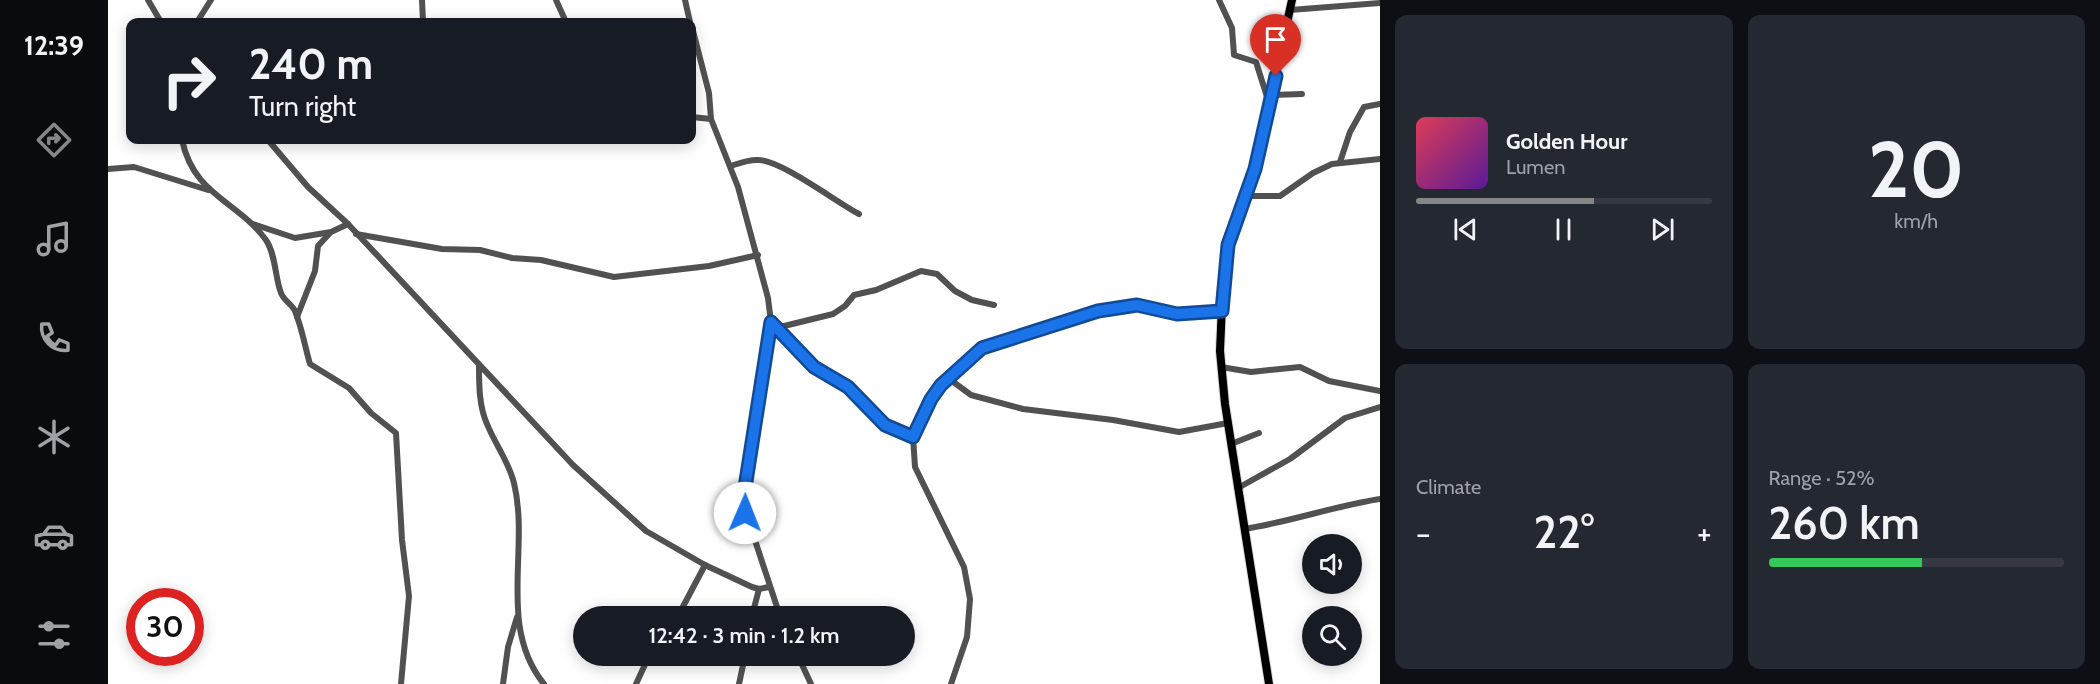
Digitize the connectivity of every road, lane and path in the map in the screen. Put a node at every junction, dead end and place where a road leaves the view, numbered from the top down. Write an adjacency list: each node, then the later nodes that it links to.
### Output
1 (148, 0): 10 (street)
2 (211, 0): 11 (street)
3 (422, 0): 12 (street)
4 (556, 0): 13 (street)
5 (685, 0): 14 (street)
6 (1220, 0): 17 (street)
7 (1292, 0): 9 (main road)
8 (1380, 3): 9 (street)
9 (1290, 10): 17 (main road)
10 (159, 18)
11 (200, 18)
12 (423, 18)
13 (564, 18)
14 (689, 18)
15 (696, 43): 20 (street)
16 (1302, 94): 17 (street)
17 (1271, 99): 28 (main road)
18 (1380, 104): 24 (street)
19 (696, 117): 20 (street)
20 (711, 119): 25 (street)
21 (183, 144): 27 (street)
22 (272, 144): 31 (street)
23 (1380, 159): 24 (street)
24 (1340, 162): 28 (street)
25 (731, 166): 29 (street); 34 (street)
26 (108, 169): 27 (street)
27 (208, 190): 30 (street)
28 (1246, 196): 36 (main road)
29 (859, 214)
30 (252, 224): 32 (street); 37 (street)
31 (348, 224): 32 (street); 33 (street)
32 (331, 232): 37 (street)
33 (356, 234): 34 (street); 40 (street)
34 (758, 255): 38 (street)
35 (994, 305): 39 (street)
36 (1222, 311): 41 (main road); 42 (street)
37 (297, 318): 62 (street)
38 (771, 322): 39 (street); 53 (street)
39 (776, 328): 47 (street)
40 (480, 365): 52 (street); 58 (street)
41 (1221, 367): 43 (street); 45 (main road)
42 (948, 378): 45 (street); 47 (street)
43 (1380, 391)
44 (1380, 407): 49 (street)
45 (1228, 423): 48 (main road)
46 (1259, 433): 48 (street)
47 (913, 437): 68 (street)
48 (1231, 444): 49 (main road)
49 (1238, 488): 51 (main road)
50 (1380, 499): 51 (street)
51 (1244, 529): 69 (main road)
52 (705, 565): 54 (street); 55 (street)
53 (769, 586): 54 (street); 57 (street)
54 (759, 589): 56 (street)
55 (683, 606)
56 (755, 606)
57 (776, 606)
58 (517, 617): 63 (street); 64 (street)
59 (644, 666): 65 (street)
60 (743, 666): 66 (street)
61 (803, 666): 67 (street)
62 (400, 684)
63 (503, 684)
64 (544, 684)
65 (636, 684)
66 (739, 684)
67 (811, 684)
68 (951, 684)
69 (1269, 684)

